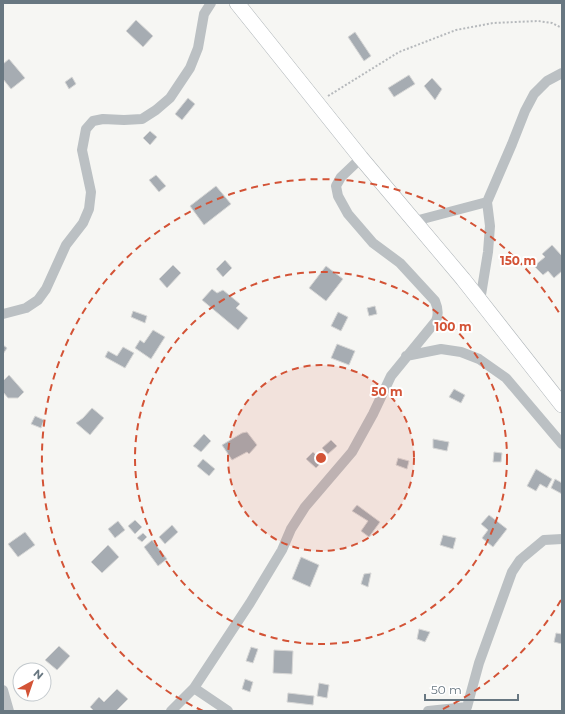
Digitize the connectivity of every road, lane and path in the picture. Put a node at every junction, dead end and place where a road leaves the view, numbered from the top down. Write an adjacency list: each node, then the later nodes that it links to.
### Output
1 (211, 3): 10 (street)
2 (237, 3): 5 (street)
3 (562, 28): 5 (path)
4 (562, 73): 7 (street)
5 (318, 102): 6 (street)
6 (361, 158): 8 (street); 11 (street)
7 (487, 202): 8 (street); 9 (street)
8 (415, 221): 9 (street)
9 (480, 301): 12 (street)
10 (3, 314)
11 (406, 356): 13 (street); 15 (street)
12 (562, 406)
13 (562, 444)
14 (562, 539): 17 (street)
15 (194, 688): 19 (street); 20 (street)
16 (3, 690): 18 (street)
17 (467, 709): 21 (street)
18 (9, 711)
19 (171, 711)
20 (228, 711)
21 (428, 711)

